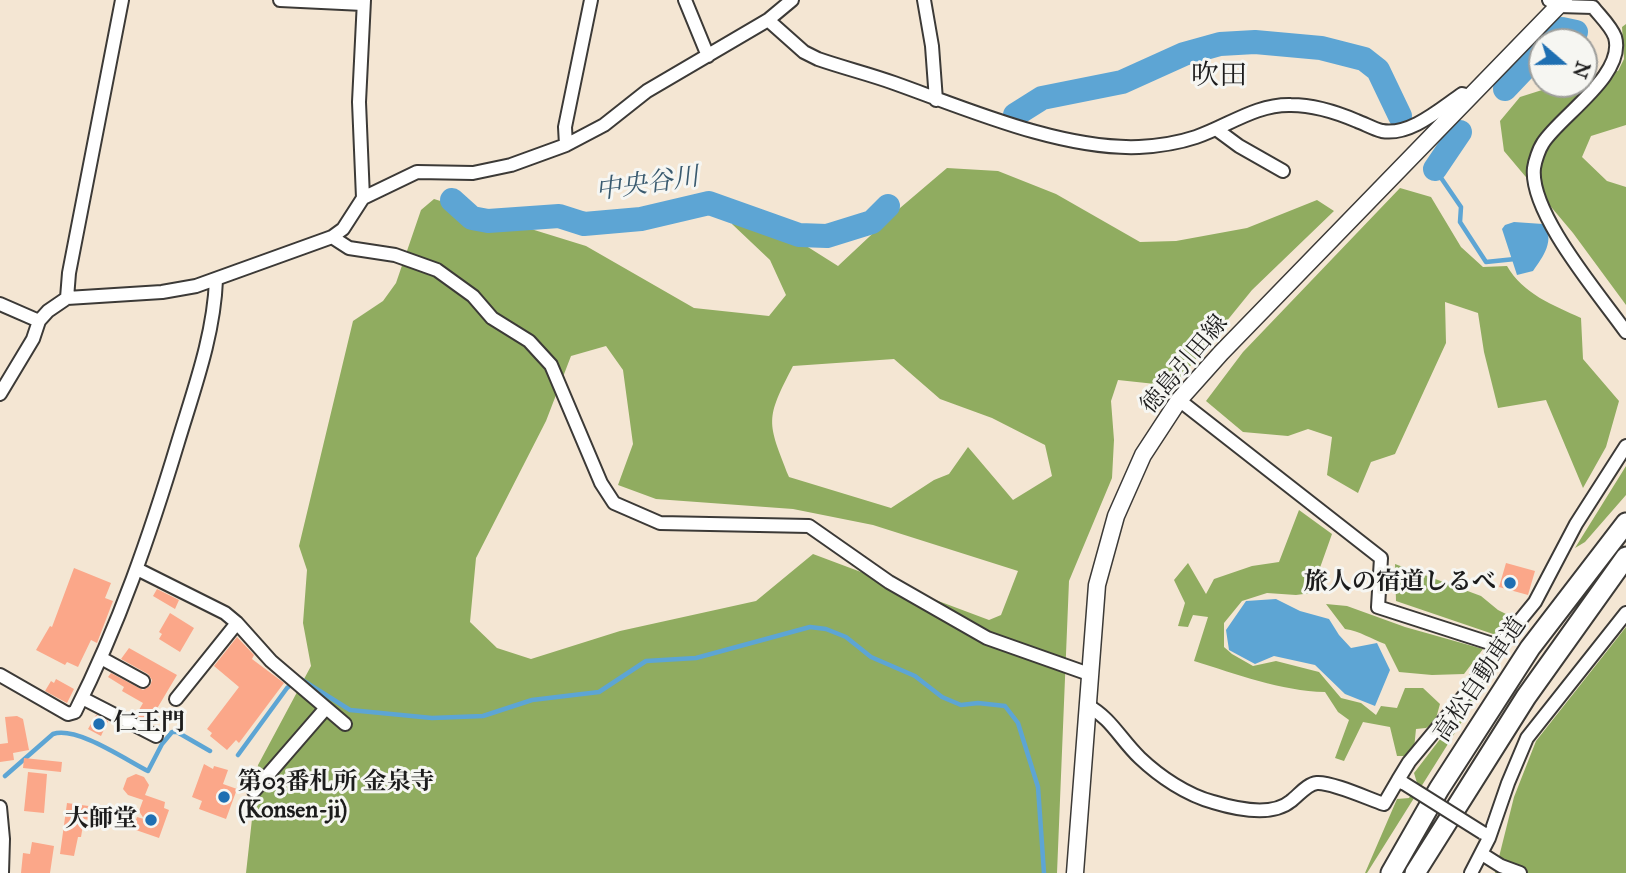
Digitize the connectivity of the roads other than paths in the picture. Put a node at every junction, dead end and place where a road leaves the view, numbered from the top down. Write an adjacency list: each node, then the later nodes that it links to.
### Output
1 (122, 0): 19 (street)
2 (280, 0): 7 (street)
3 (591, 0): 14 (street)
4 (685, 0): 10 (street)
5 (792, 0): 9 (street)
6 (924, 0): 12 (street)
7 (363, 2): 16 (street)
8 (1557, 2): 11 (main road, 徳島引田線); 22 (street)
9 (768, 20): 10 (street); 12 (street)
10 (708, 56): 14 (street)
11 (1469, 96): 13 (street); 24 (main road, 徳島引田線)
12 (936, 100): 13 (street)
13 (1216, 129): 15 (street)
14 (566, 145): 16 (street)
15 (1283, 171)
16 (363, 198): 17 (street)
17 (332, 237): 18 (street); 33 (street)
18 (216, 280): 19 (street); 28 (street)
19 (67, 298): 21 (street)
20 (0, 304): 21 (street)
21 (39, 321): 23 (street)
22 (1626, 332)
23 (0, 394)
24 (1179, 400): 31 (street); 33 (main road, 徳島引田線)
25 (1626, 446): 31 (street)
26 (1626, 523): 49 (highway, 高松自動車道)
27 (1626, 557): 50 (highway, 高松自動車道)
28 (137, 569): 30 (street); 32 (street)
29 (1626, 613): 45 (street)
30 (237, 623): 37 (street); 39 (street)
31 (1499, 646): 42 (street)
32 (101, 658): 35 (street); 36 (street)
33 (1088, 674): 38 (main road, 徳島引田線)
34 (0, 675): 36 (street)
35 (143, 681)
36 (82, 698): 41 (street)
37 (176, 699)
38 (1087, 705): 42 (street); 48 (main road, 徳島引田線)
39 (326, 708): 40 (street); 43 (street)
40 (345, 724)
41 (156, 736)
42 (1401, 782): 45 (street, bridge)
43 (254, 791)
44 (0, 807): 47 (street)
45 (1486, 835): 46 (street)
46 (1482, 854): 51 (street); 52 (street)
47 (2, 873)
48 (1075, 873)
49 (1391, 873)
50 (1415, 873)
51 (1471, 873)
52 (1520, 873)

